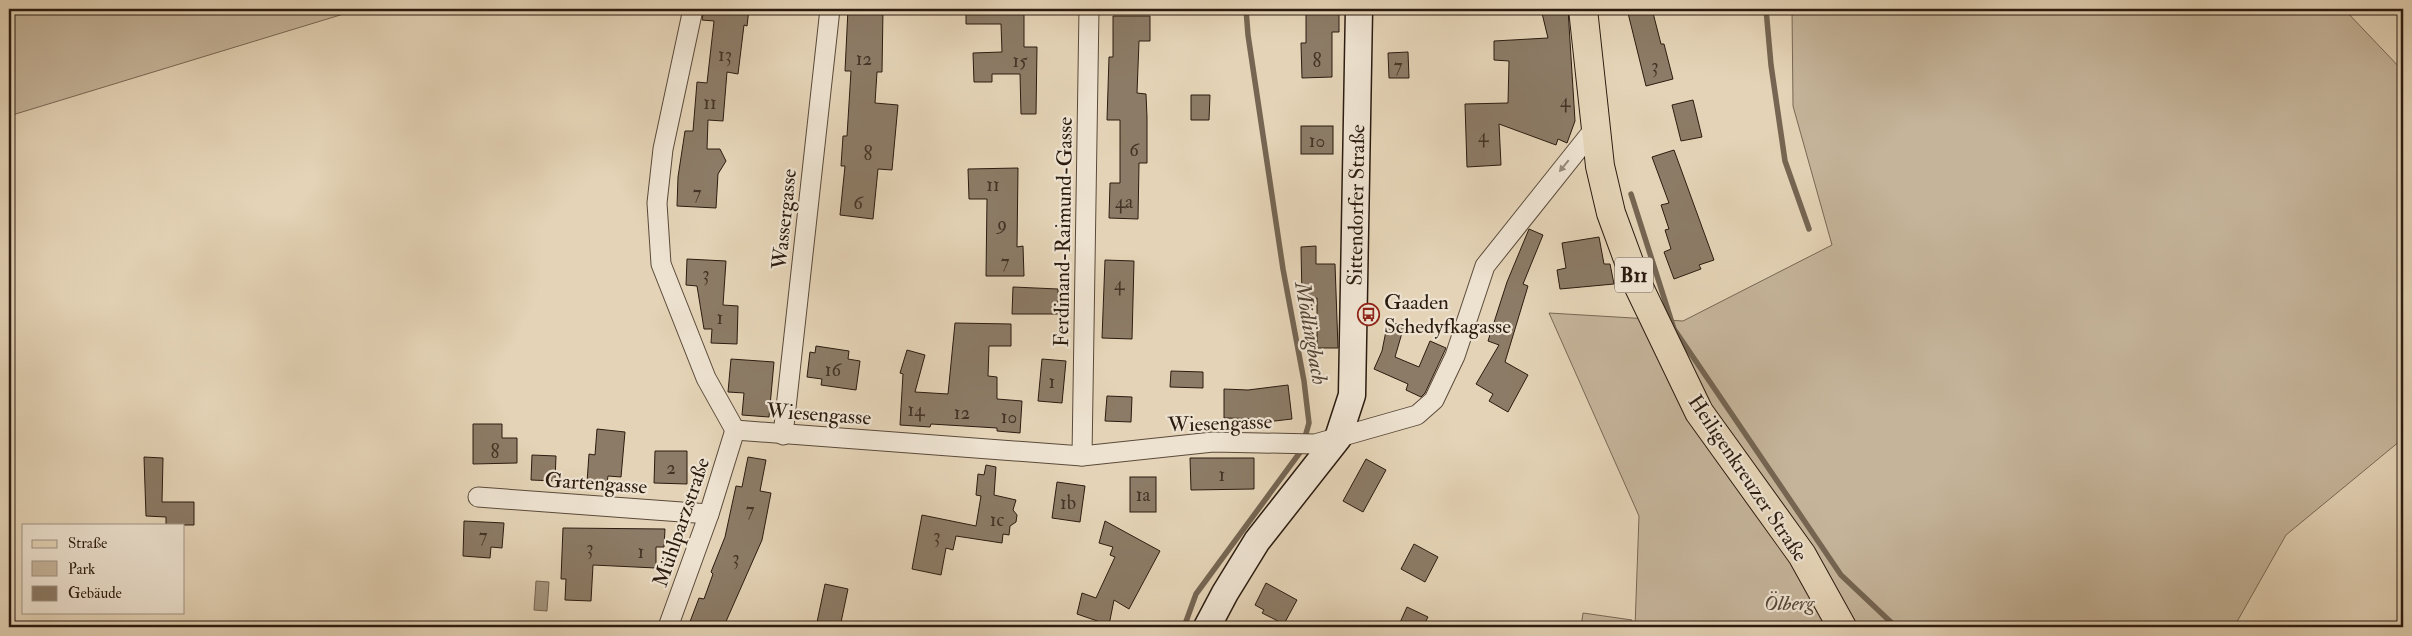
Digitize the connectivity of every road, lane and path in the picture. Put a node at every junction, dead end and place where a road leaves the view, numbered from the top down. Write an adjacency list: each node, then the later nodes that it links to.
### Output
1 (693, 9): 7 (street, Wiesengasse)
2 (830, 9): 8 (street, Wassergasse)
3 (1089, 9): 10 (street, Ferdinand-Raimund-Gasse)
4 (1359, 9): 9 (street, Sittendorfer Straße)
5 (1583, 9): 6 (main road, Heiligenkreuzer Straße / B11)
6 (1595, 128): 9 (street, Wiesengasse, one-way to 9); 15 (main road, Heiligenkreuzer Straße / B11)
7 (735, 430): 8 (street, Wiesengasse); 12 (street, Mühlparzstraße)
8 (783, 435): 10 (street, Wiesengasse)
9 (1327, 441): 10 (street, Wiesengasse); 14 (street, Sittendorfer Straße)
10 (1082, 456)
11 (478, 497): 12 (street, Gartengasse)
12 (710, 514): 13 (street, Mühlparzstraße)
13 (668, 627)
14 (1207, 627)
15 (1842, 627)

